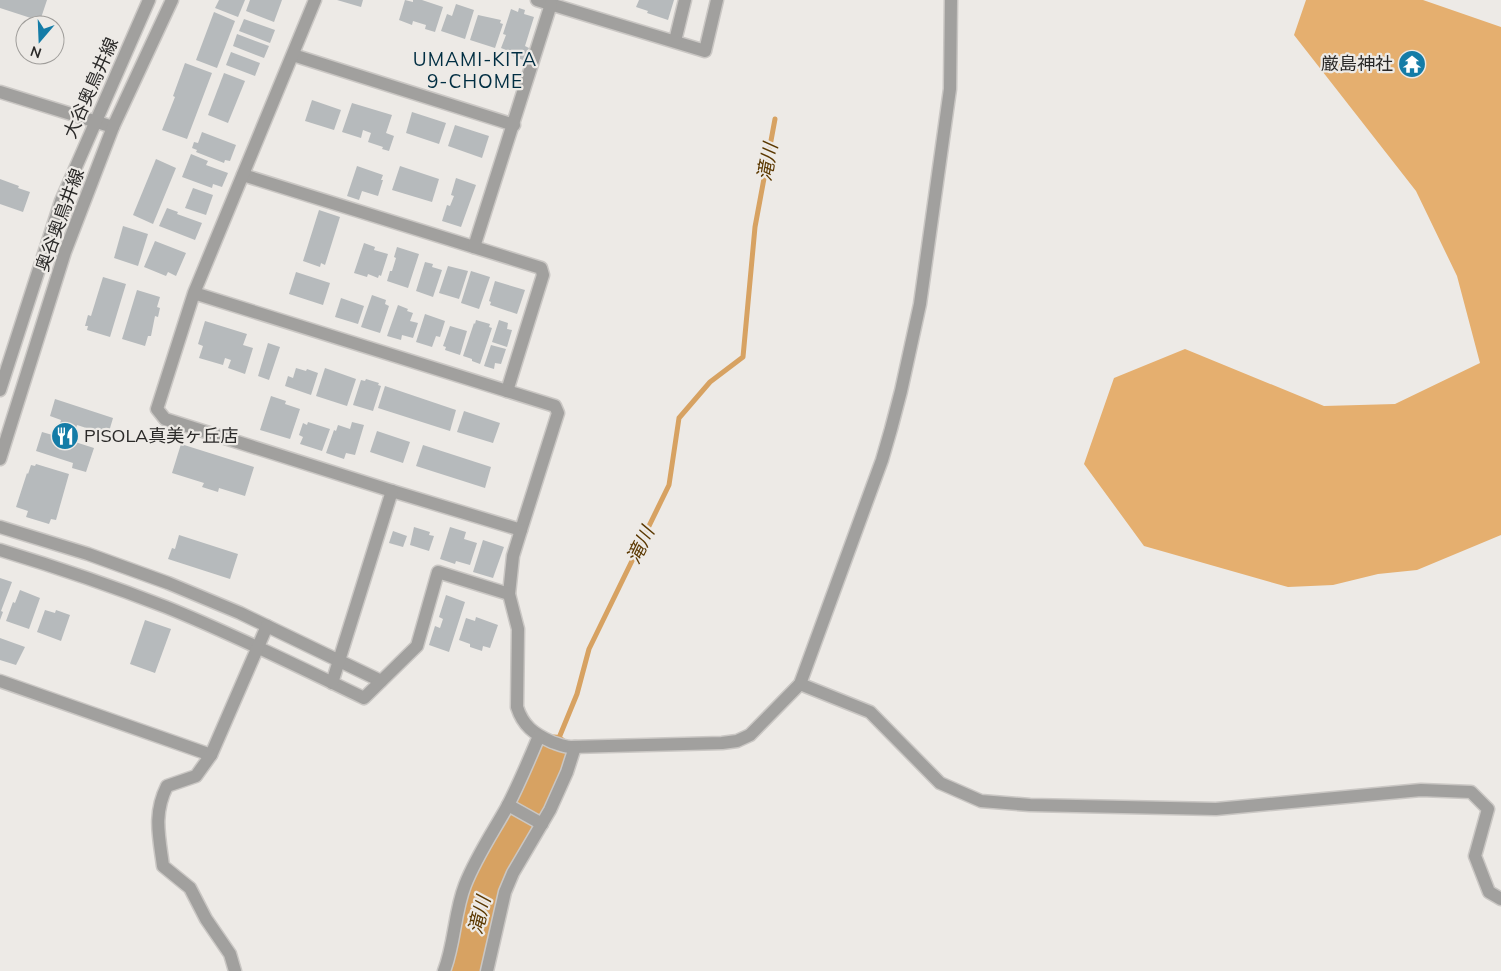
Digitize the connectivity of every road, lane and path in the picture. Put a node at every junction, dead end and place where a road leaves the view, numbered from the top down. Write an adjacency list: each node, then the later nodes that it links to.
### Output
1 (150, 0): 12 (street, 大谷奥鳥井線)
2 (172, 0): 14 (street, 奥谷奥鳥井線)
3 (315, 0): 10 (street)
4 (537, 0): 8 (street)
5 (686, 0): 9 (street)
6 (717, 0): 9 (street)
7 (951, 0): 32 (street)
8 (552, 4): 9 (street); 13 (street)
9 (675, 41)
10 (293, 55): 13 (street); 15 (street)
11 (0, 92): 12 (street)
12 (94, 122): 14 (street); 18 (street, 大谷奥鳥井線)
13 (514, 125): 16 (street)
14 (113, 127): 20 (street, 奥谷奥鳥井線)
15 (243, 175): 16 (street); 17 (street)
16 (474, 247): 19 (street)
17 (194, 293): 19 (street); 21 (street)
18 (0, 390)
19 (506, 390): 23 (street)
20 (0, 459)
21 (392, 491): 23 (street); 28 (street)
22 (0, 527): 26 (street)
23 (521, 530): 25 (street)
24 (0, 550): 27 (street)
25 (509, 594): 29 (street); 33 (street)
26 (267, 626): 27 (street); 28 (street)
27 (258, 648): 31 (street); 35 (street)
28 (339, 661): 29 (street); 31 (street)
29 (381, 681): 31 (street)
30 (0, 682): 35 (street)
31 (332, 683)
32 (800, 684): 34 (street); 38 (street)
33 (539, 736): 34 (street); 36 (street)
34 (569, 747): 37 (street)
35 (211, 755): 39 (street)
36 (508, 805): 37 (street); 40 (street)
37 (542, 824): 41 (street)
38 (1501, 899)
39 (235, 971)
40 (444, 971)
41 (487, 971)

